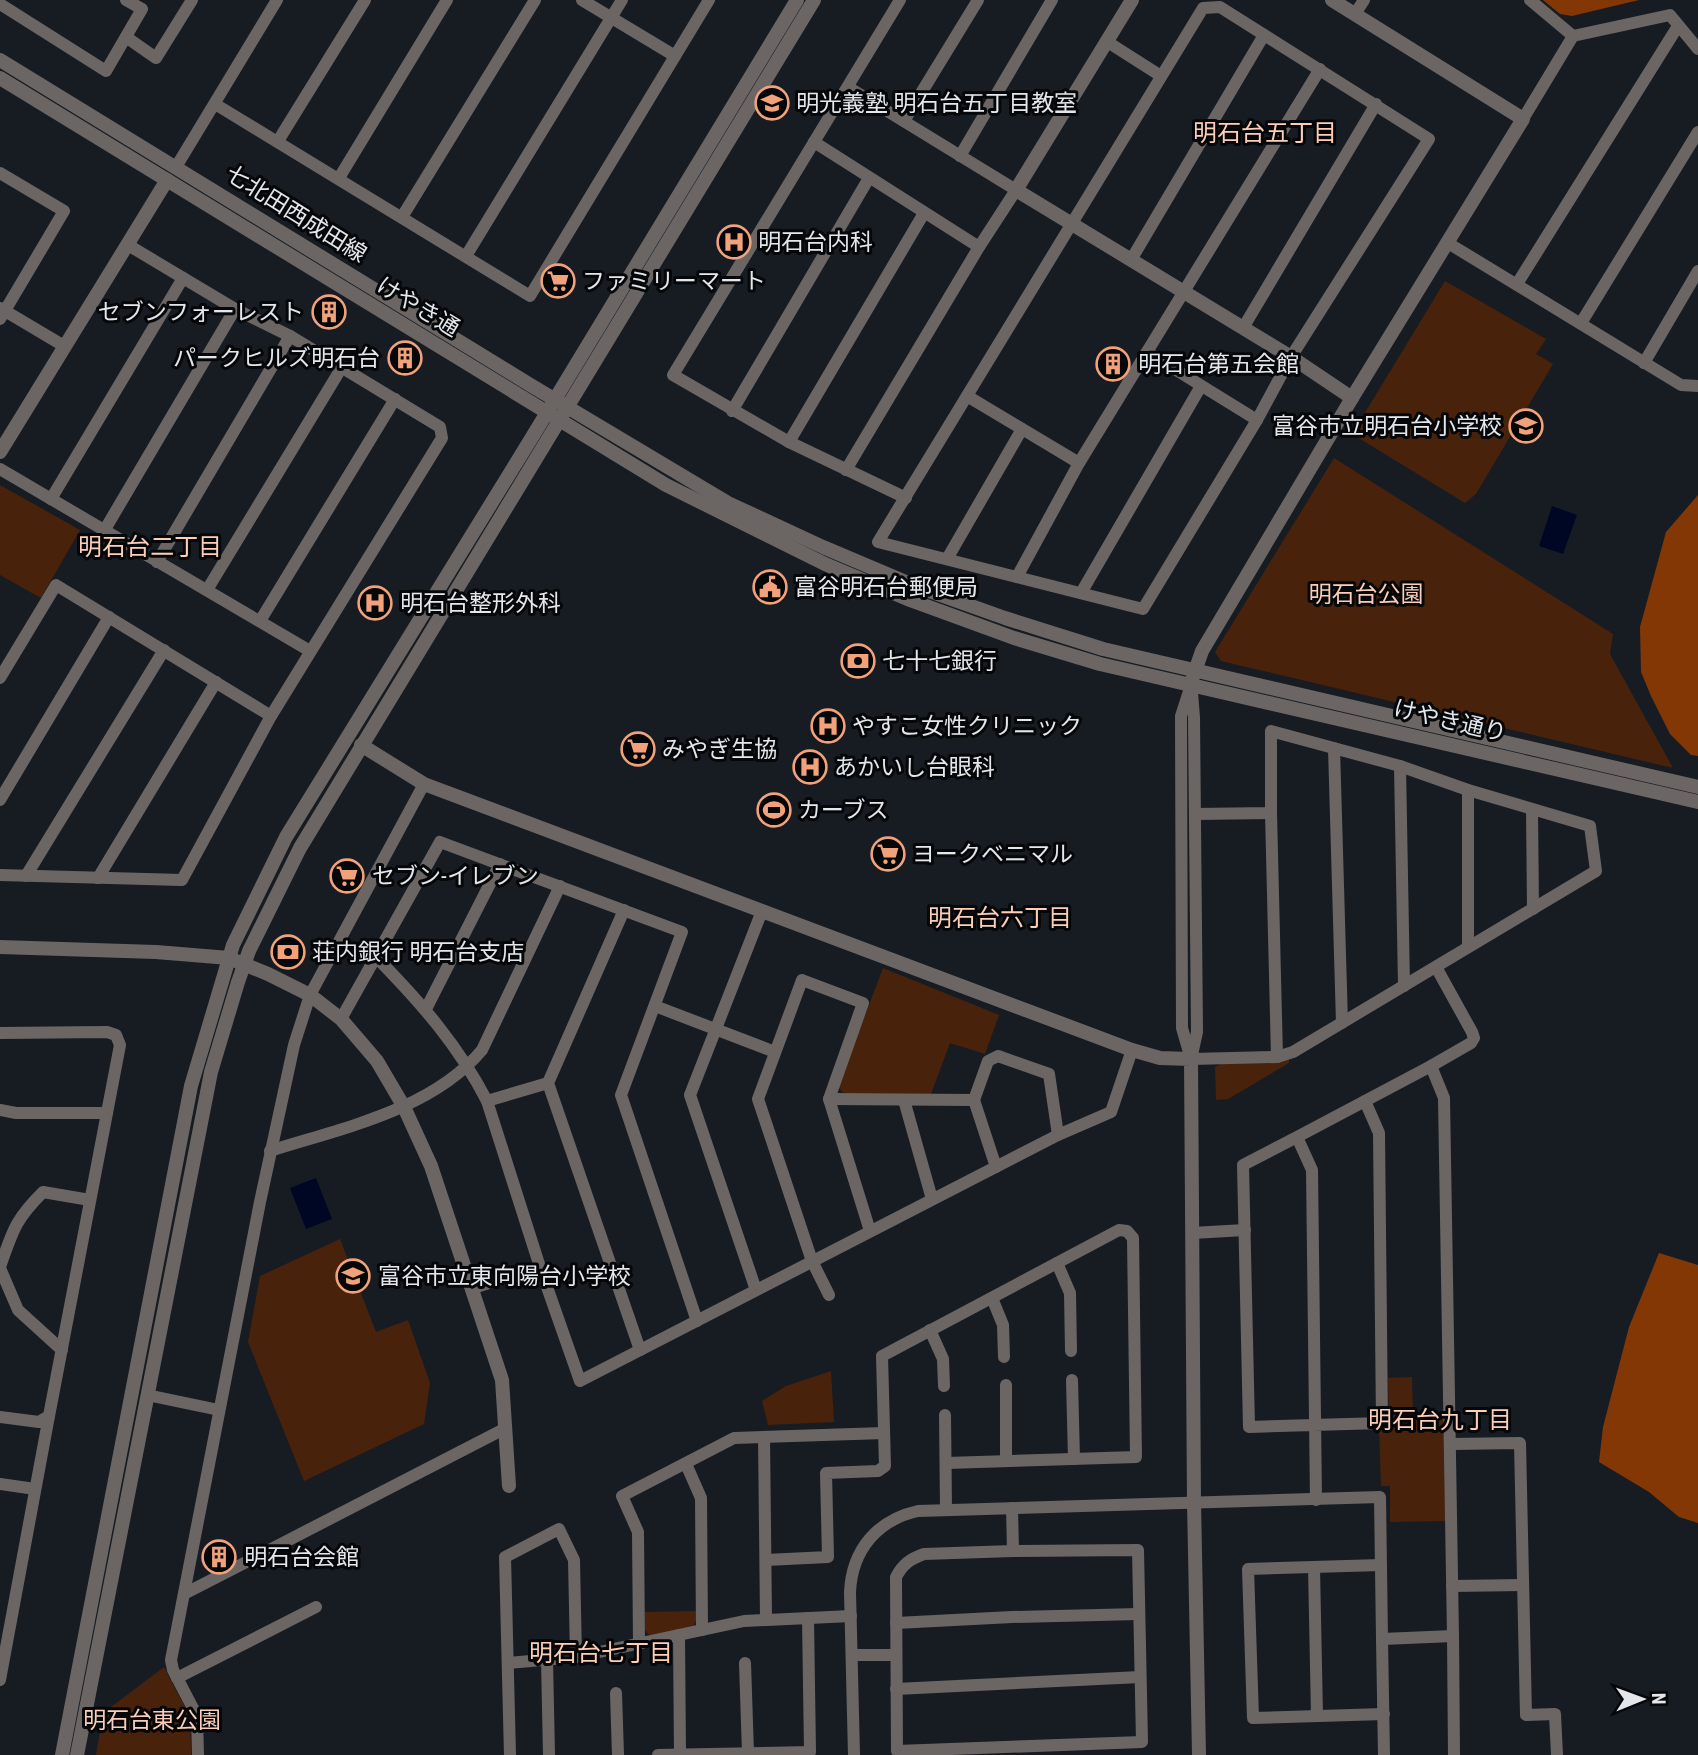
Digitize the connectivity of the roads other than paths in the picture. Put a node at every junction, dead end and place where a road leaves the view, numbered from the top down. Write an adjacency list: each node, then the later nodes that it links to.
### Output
1 (126, 0): 25 (street)
2 (192, 0): 25 (street)
3 (277, 0): 34 (street)
4 (365, 0): 39 (street)
5 (447, 0): 44 (street)
6 (535, 0): 49 (street)
7 (582, 0): 21 (street)
8 (622, 0): 21 (street)
9 (709, 0): 28 (street)
10 (797, 0): 75 (street)
11 (814, 0): 77 (street)
12 (900, 0): 33 (street)
13 (978, 0): 37 (street)
14 (1052, 0): 41 (street)
15 (1132, 0): 26 (street)
16 (1332, 0): 20 (street)
17 (1364, 0): 20 (street)
18 (1530, 0): 24 (street)
19 (0, 4): 25 (street)
20 (1355, 15): 36 (street)
21 (611, 18): 28 (street); 54 (street)
22 (1678, 26): 24 (street); 27 (street); 58 (street)
23 (1264, 35): 30 (street); 31 (street); 55 (street)
24 (1573, 36): 36 (street)
25 (126, 37)
26 (1106, 41): 31 (street); 47 (street)
27 (1698, 50)
28 (675, 56): 54 (street)
29 (0, 60): 42 (street, 七北田西成田線)
30 (1320, 69): 35 (street); 59 (street)
31 (1161, 76): 50 (street)
32 (0, 78): 46 (street, けやき通)
33 (848, 87): 37 (street); 40 (street)
34 (215, 104): 39 (street); 42 (street)
35 (1376, 104): 63 (street); 67 (street)
36 (1523, 119): 51 (street)
37 (904, 121): 41 (street)
38 (1698, 132): 62 (street)
39 (278, 141): 44 (street)
40 (814, 142): 45 (street); 76 (street)
41 (960, 156): 47 (street)
42 (176, 167): 75 (street, 七北田西成田線)
43 (0, 173): 61 (street)
44 (339, 178): 49 (street)
45 (869, 178): 48 (street); 76 (street)
46 (167, 180): 52 (street); 75 (street, けやき通)
47 (1016, 190): 50 (street); 53 (street)
48 (924, 213): 53 (street); 80 (street)
49 (402, 217): 54 (street)
50 (1071, 224): 55 (street); 72 (street)
51 (1448, 243): 58 (street); 73 (street)
52 (128, 245): 57 (street); 65 (street)
53 (979, 247): 84 (street)
54 (466, 256)
55 (1131, 260): 59 (street)
56 (1698, 271): 68 (street)
57 (183, 278): 60 (street); 86 (street)
58 (1517, 284): 62 (street)
59 (1184, 292): 63 (street); 66 (street)
60 (235, 309): 64 (street); 87 (street)
61 (2, 312): 65 (street)
62 (1581, 323): 68 (street)
63 (1243, 328): 67 (street)
64 (290, 336): 69 (street); 89 (street)
65 (64, 346): 81 (street)
66 (1147, 352): 70 (street); 82 (street)
67 (1291, 357): 73 (street); 78 (street)
68 (1644, 363): 71 (street)
69 (342, 367): 74 (street); 91 (street)
70 (1201, 386): 78 (street); 92 (street)
71 (1698, 386)
72 (967, 396): 79 (street); 85 (street)
73 (1352, 398): 97 (street)
74 (395, 399): 94 (street); 96 (street)
75 (551, 405): 77 (street, けやき通); 123 (street)
76 (732, 411): 80 (street)
77 (565, 413): 97 (street); 100 (street, けやき通り); 102 (street)
78 (1257, 420): 92 (street)
79 (1022, 429): 82 (street); 88 (street)
80 (789, 442): 84 (street)
81 (0, 452)
82 (1079, 463): 90 (street)
83 (0, 469): 86 (street)
84 (846, 470): 85 (street)
85 (906, 498): 88 (street)
86 (51, 499): 87 (street)
87 (104, 531): 89 (street)
88 (947, 559): 90 (street)
89 (157, 562): 91 (street)
90 (1017, 577): 92 (street)
91 (207, 590): 94 (street)
92 (1081, 593)
93 (109, 617): 95 (street); 98 (street); 108 (street)
94 (260, 621): 96 (street)
95 (164, 650): 99 (street); 115 (street)
96 (310, 651): 101 (street)
97 (1195, 670): 100 (street); 106 (street)
98 (0, 678)
99 (216, 682): 101 (street); 116 (street)
100 (1191, 685): 109 (street, けやき通り); 112 (street); 138 (street)
101 (271, 716): 116 (street)
102 (361, 745): 105 (street); 125 (street)
103 (1334, 748): 104 (street); 111 (street); 132 (street)
104 (1399, 766): 107 (street); 127 (street)
105 (424, 784): 120 (street); 128 (street)
106 (1698, 787)
107 (1468, 790): 110 (street); 122 (street)
108 (0, 800)
109 (1698, 802)
110 (1532, 810): 118 (street); 118 (street)
111 (1271, 813): 112 (street); 137 (street)
112 (1195, 814): 138 (street)
113 (500, 864): 117 (street); 124 (street); 130 (street)
114 (0, 875): 115 (street)
115 (26, 876): 116 (street)
116 (98, 878)
117 (560, 887): 119 (street); 139 (street)
118 (1533, 909): 122 (street)
119 (624, 910): 129 (street); 141 (street)
120 (762, 911): 133 (street); 135 (street)
121 (0, 947): 123 (street)
122 (1468, 947): 126 (street)
123 (229, 958): 125 (street); 229 (street)
124 (377, 958): 130 (street); 131 (street)
125 (244, 964): 128 (street); 176 (street)
126 (1436, 967): 127 (street); 140 (street)
127 (1404, 986): 132 (street)
128 (310, 995): 131 (street); 152 (street)
129 (655, 1006): 133 (street); 167 (street)
130 (426, 1009): 139 (street)
131 (341, 1019): 147 (street)
132 (1342, 1023): 137 (street)
133 (715, 1029): 136 (street); 164 (street)
134 (0, 1033): 149 (street)
135 (1132, 1051): 138 (street); 150 (street)
136 (775, 1052): 142 (street); 159 (street)
137 (1276, 1057): 138 (street)
138 (1191, 1059): 158 (street)
139 (469, 1066): 145 (street); 147 (street)
140 (1430, 1066): 146 (street); 185 (street)
141 (548, 1083): 145 (street); 170 (street)
142 (830, 1099): 143 (street); 157 (street)
143 (904, 1100): 144 (street); 154 (street)
144 (974, 1100): 150 (street); 153 (street)
145 (487, 1101): 161 (street)
146 (1365, 1101): 151 (street); 181 (street)
147 (404, 1107): 152 (street); 163 (street)
148 (0, 1110): 149 (street)
149 (107, 1114): 155 (street)
150 (1058, 1135): 153 (street)
151 (1297, 1137): 156 (street); 181 (street)
152 (270, 1152): 177 (street)
153 (996, 1167): 154 (street)
154 (932, 1199): 157 (street)
155 (90, 1200): 162 (street); 169 (street)
156 (1245, 1230): 158 (street); 181 (street)
157 (870, 1231): 159 (street)
158 (1192, 1233): 194 (street)
159 (812, 1261): 164 (street); 165 (street)
160 (1057, 1263): 166 (street); 171 (street); 186 (street)
161 (540, 1267): 163 (street); 170 (street)
162 (0, 1268): 169 (street)
163 (473, 1288): 182 (street)
164 (756, 1290): 167 (street)
165 (829, 1295)
166 (992, 1298): 168 (street); 172 (street)
167 (697, 1321): 170 (street)
168 (930, 1330): 175 (street); 183 (street)
169 (62, 1350): 180 (street)
170 (639, 1350)
171 (1071, 1351)
172 (1004, 1357)
173 (1072, 1380): 186 (street)
174 (1006, 1385): 187 (street)
175 (944, 1386)
176 (147, 1395): 177 (street); 230 (street)
177 (219, 1410): 203 (street)
178 (945, 1415): 188 (street)
179 (0, 1416): 180 (street)
180 (49, 1416): 192 (street)
181 (1315, 1425): 193 (street)
182 (506, 1428): 191 (street); 203 (street)
183 (884, 1433): 184 (street); 198 (street)
184 (764, 1437): 189 (street); 198 (street)
185 (1451, 1444): 201 (street); 202 (street)
186 (1074, 1459): 187 (street)
187 (1006, 1461): 188 (street)
188 (946, 1463): 196 (street)
189 (686, 1464): 210 (street); 214 (street)
190 (0, 1484): 192 (street)
191 (509, 1486)
192 (34, 1489): 223 (street)
193 (1316, 1500): 194 (street); 199 (street)
194 (1194, 1502): 195 (street); 238 (street)
195 (1012, 1508): 196 (street); 197 (street)
196 (946, 1509): 206 (street)
197 (1013, 1551): 205 (street); 209 (street)
198 (766, 1560): 207 (street)
199 (1381, 1565): 200 (street); 213 (street)
200 (1314, 1567): 227 (street); 227 (street)
201 (1523, 1585): 202 (street); 241 (street)
202 (1452, 1586): 212 (street)
203 (184, 1594): 222 (street)
204 (316, 1607): 222 (street)
205 (1139, 1614): 209 (street); 221 (street)
206 (851, 1616): 208 (street); 216 (street)
207 (766, 1618): 208 (street); 210 (street)
208 (808, 1618): 228 (street)
209 (896, 1623): 215 (street)
210 (702, 1630): 211 (street)
211 (679, 1635): 214 (street); 236 (street)
212 (1453, 1636): 213 (street); 240 (street)
213 (1382, 1639): 226 (street)
214 (639, 1644): 217 (street)
215 (896, 1654): 216 (street); 224 (street)
216 (852, 1655): 237 (street)
217 (576, 1657): 218 (street); 219 (street)
218 (547, 1660): 219 (street); 233 (street)
219 (508, 1663): 232 (street)
220 (745, 1663): 228 (street)
221 (1140, 1677): 224 (street); 224 (street)
222 (177, 1678): 231 (street)
223 (0, 1680)
224 (897, 1689)
225 (616, 1693): 234 (street)
226 (1384, 1714): 227 (street); 239 (street)
227 (1317, 1716)
228 (748, 1754): 236 (street)
229 (62, 1755)
230 (77, 1755)
231 (198, 1755)
232 (510, 1755)
233 (549, 1755)
234 (618, 1755)
235 (658, 1755): 236 (street)
236 (680, 1755)
237 (854, 1755)
238 (1199, 1755)
239 (1384, 1755)
240 (1454, 1755)
241 (1557, 1755)

